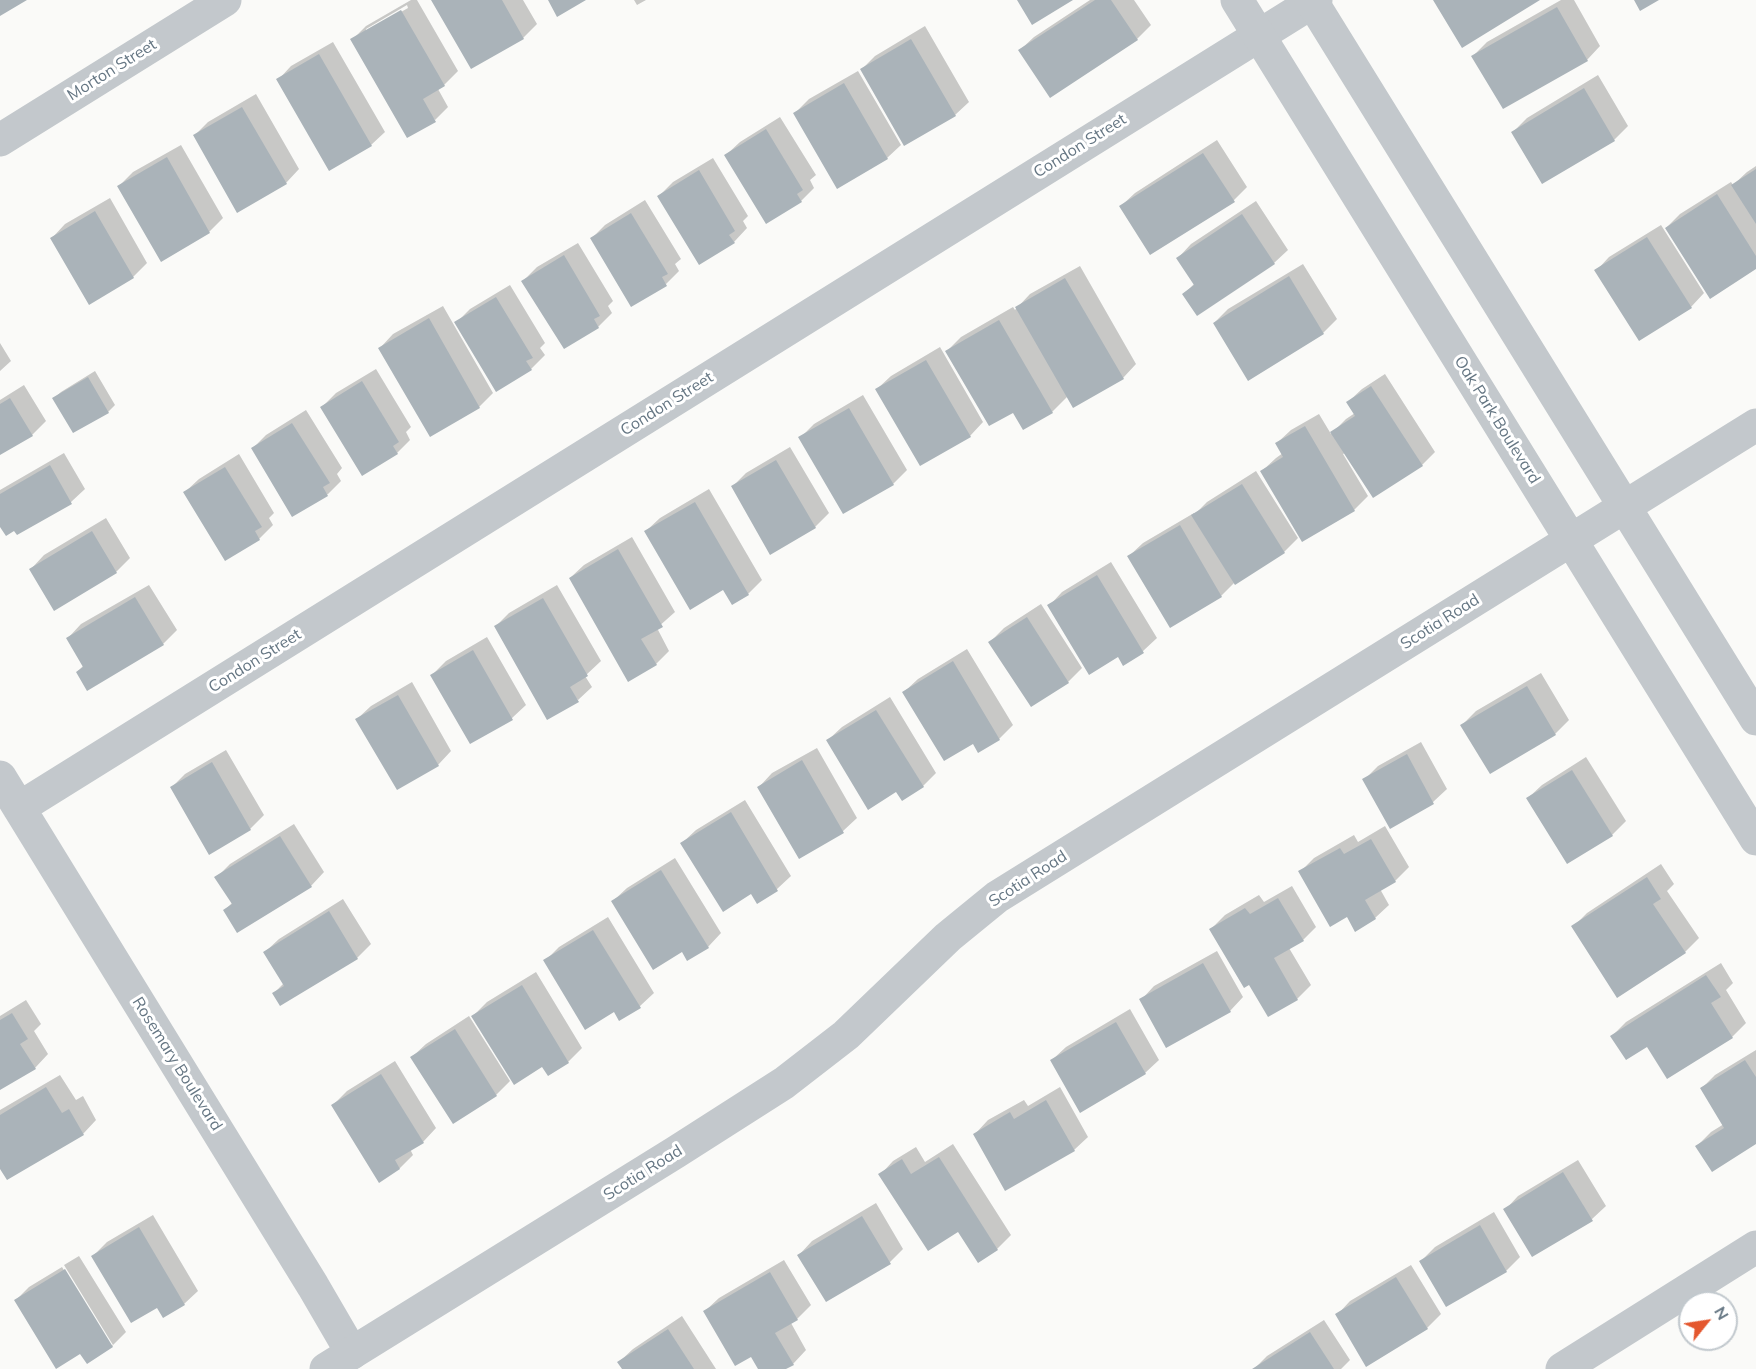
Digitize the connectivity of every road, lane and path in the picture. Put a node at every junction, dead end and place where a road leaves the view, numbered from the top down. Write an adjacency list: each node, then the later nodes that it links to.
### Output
1 (225, 0): 5 (street, Morton Street)
2 (1237, 0): 4 (street, Oak Park Boulevard)
3 (1314, 1): 4 (street, Condon Street); 7 (street)
4 (1259, 36): 8 (street, Oak Park Boulevard); 11 (street, Condon Street)
5 (0, 140)
6 (1756, 424): 7 (street, Scotia Road)
7 (1624, 506): 8 (street, Scotia Road); 9 (street)
8 (1571, 540): 12 (street, Oak Park Boulevard); 14 (street, Scotia Road)
9 (1756, 719)
10 (0, 777): 11 (street, Rosemary Boulevard)
11 (19, 808): 14 (street, Rosemary Boulevard)
12 (1756, 839)
13 (1756, 1247): 15 (street)
14 (339, 1361)
15 (1562, 1369)

